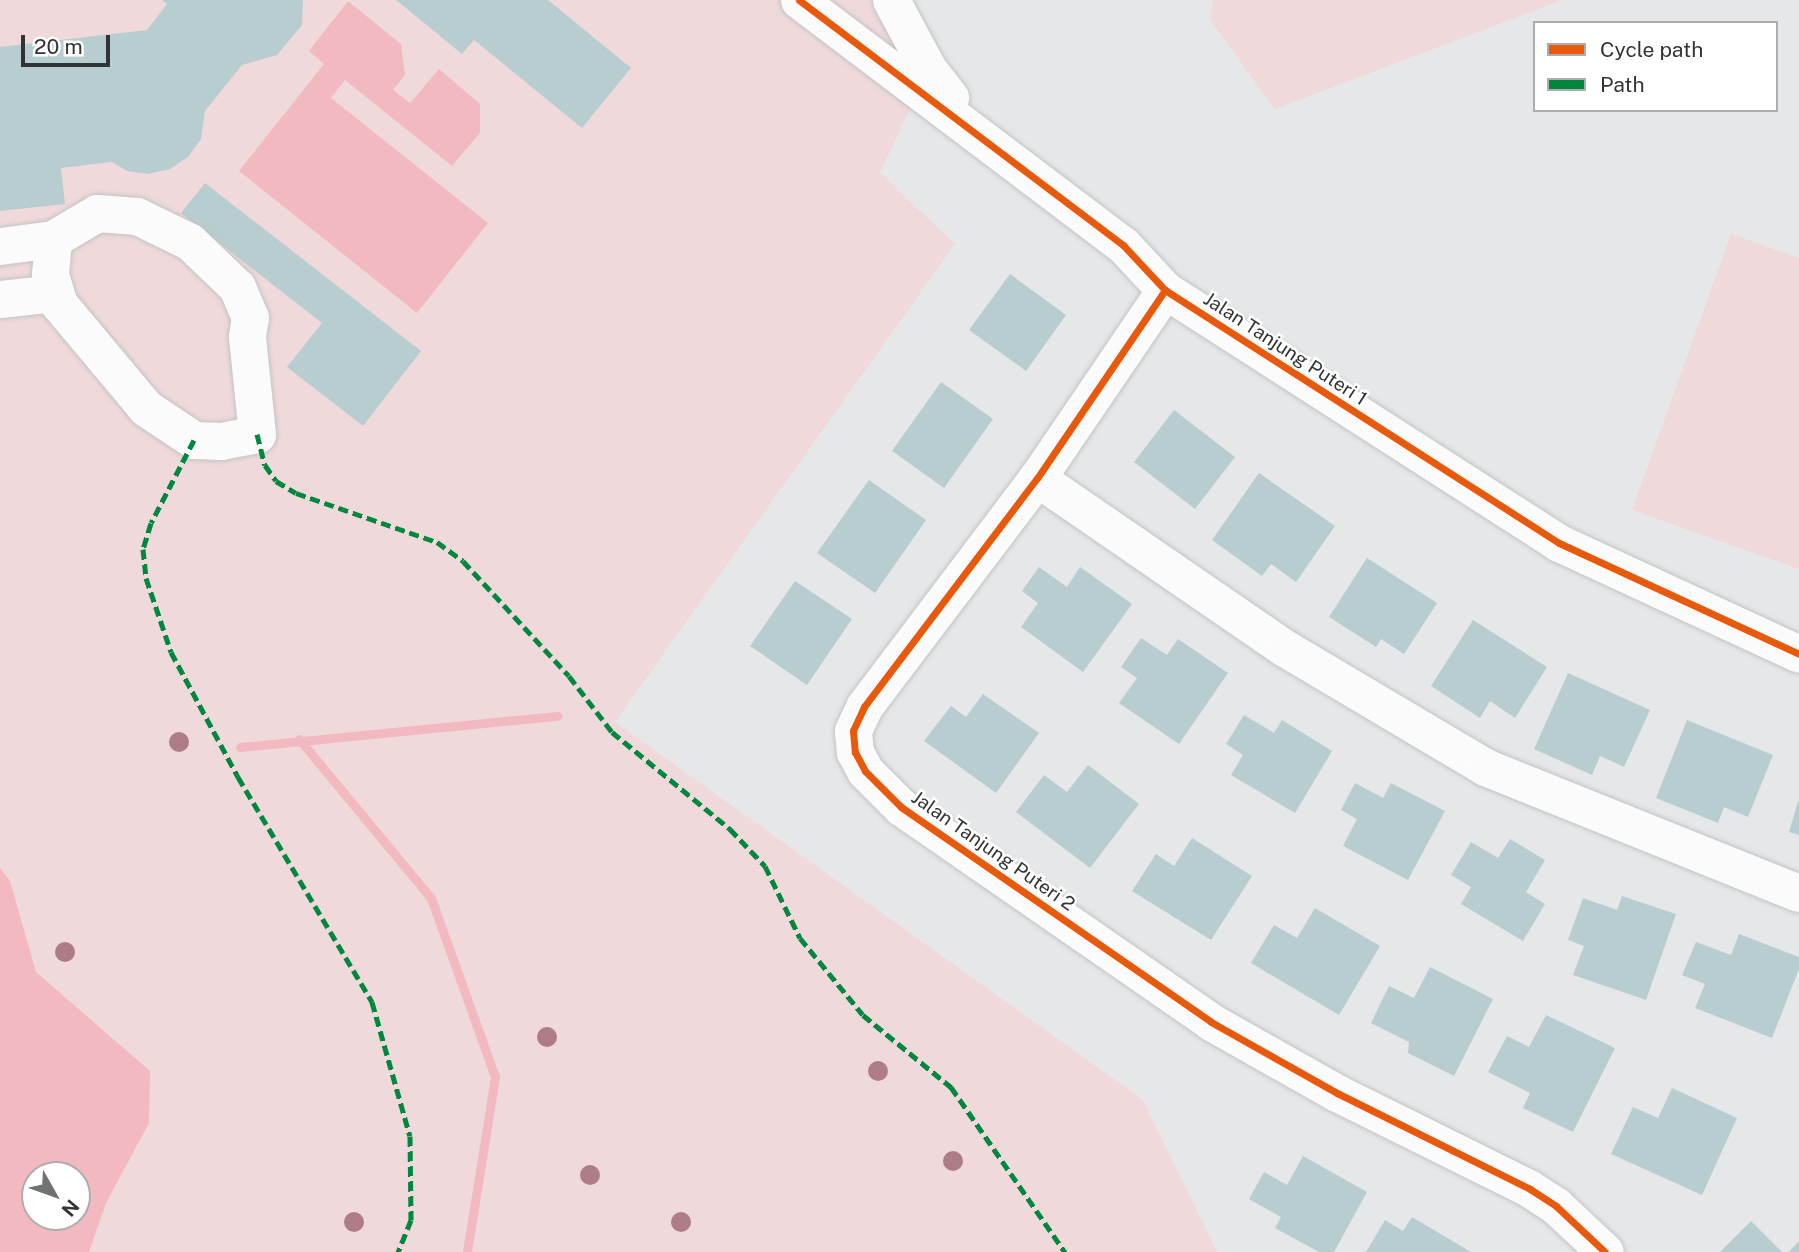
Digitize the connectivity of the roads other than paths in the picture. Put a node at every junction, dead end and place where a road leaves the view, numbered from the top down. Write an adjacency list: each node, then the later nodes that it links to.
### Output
1 (799, 0): 3 (street, Jalan Tanjung Puteri 1)
2 (891, 0): 3 (street)
3 (974, 128): 6 (street, Jalan Tanjung Puteri 1)
4 (53, 239): 5 (street); 7 (street); 7 (street)
5 (0, 246)
6 (1165, 290): 9 (street, Jalan Tanjung Puteri 2); 10 (street, Jalan Tanjung Puteri 1)
7 (55, 293): 8 (street)
8 (0, 299)
9 (1037, 478): 11 (street); 12 (street, Jalan Tanjung Puteri 2)
10 (1799, 654)
11 (1799, 893)
12 (1605, 1252)

